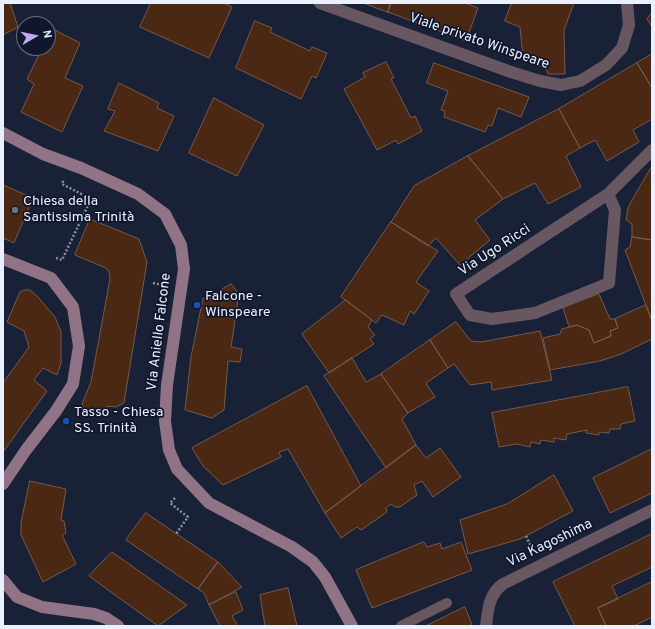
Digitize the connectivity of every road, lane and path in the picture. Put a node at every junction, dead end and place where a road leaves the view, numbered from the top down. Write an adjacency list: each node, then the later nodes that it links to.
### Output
1 (320, 3): 2 (street, Viale privato Winspeare)
2 (627, 3)
3 (3, 134): 18 (street, Via Aniello Falcone)
4 (652, 150): 6 (street, Via Ugo Ricci)
5 (63, 181): 7 (path)
6 (608, 194): 6 (street, Via Ugo Ricci)
7 (56, 258)
8 (3, 259): 11 (street)
9 (153, 283): 10 (path)
10 (167, 286)
11 (3, 484)
12 (175, 498): 14 (path)
13 (652, 510): 20 (street, Via Kagoshima)
14 (176, 534)
15 (3, 580): 17 (street)
16 (447, 603): 19 (lane)
17 (118, 626)
18 (352, 626)
19 (401, 626)
20 (486, 626)

